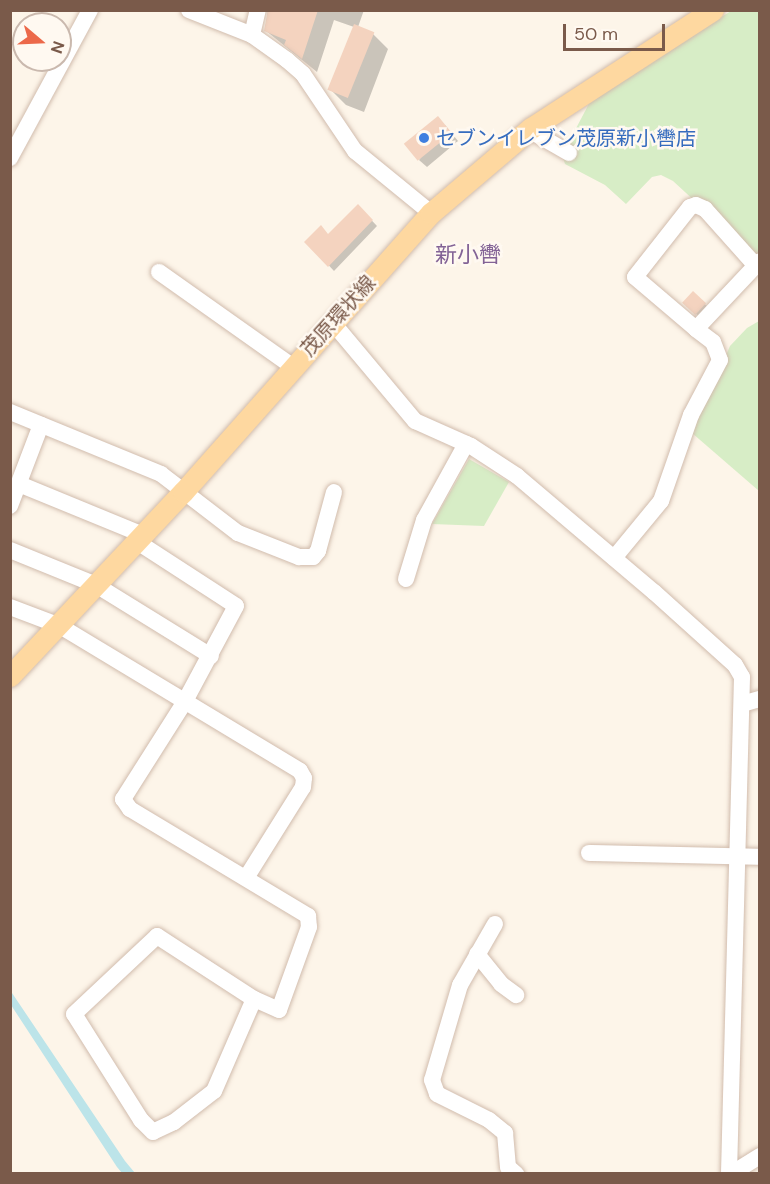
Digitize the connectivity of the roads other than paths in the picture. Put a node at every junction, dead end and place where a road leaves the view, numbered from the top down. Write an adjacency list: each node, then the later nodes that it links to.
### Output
1 (90, 10): 8 (street)
2 (189, 10): 5 (street)
3 (258, 10): 5 (street)
4 (713, 10): 6 (main road, 茂原環状線)
5 (252, 35): 9 (street)
6 (529, 130): 7 (street); 9 (main road, 茂原環状線)
7 (569, 153)
8 (10, 158)
9 (431, 213): 12 (main road, 茂原環状線)
10 (757, 263): 13 (street); 13 (street)
11 (159, 272): 14 (street)
12 (333, 323): 14 (main road, 茂原環状線); 17 (street)
13 (696, 329): 24 (street)
14 (293, 368): 19 (main road, 茂原環状線)
15 (10, 412): 16 (street)
16 (41, 425): 18 (street); 19 (street)
17 (466, 444): 24 (street); 25 (street)
18 (20, 484): 21 (street); 22 (street)
19 (183, 492): 20 (street); 22 (main road, 茂原環状線)
20 (334, 492)
21 (10, 506)
22 (139, 538): 26 (main road, 茂原環状線); 29 (street)
23 (10, 550): 26 (street)
24 (614, 558): 33 (street)
25 (406, 579)
26 (96, 585): 28 (main road, 茂原環状線); 29 (street)
27 (10, 607): 28 (street)
28 (60, 626): 30 (main road, 茂原環状線); 32 (street)
29 (211, 656): 32 (street)
30 (10, 676)
31 (759, 699): 33 (street)
32 (184, 703): 37 (street); 37 (street)
33 (742, 704): 35 (street)
34 (589, 853): 35 (street)
35 (737, 856): 36 (street); 44 (street)
36 (759, 857)
37 (246, 878): 41 (street)
38 (495, 924): 39 (street)
39 (477, 954): 40 (street); 43 (street)
40 (516, 995)
41 (254, 999): 41 (street)
42 (759, 1156): 44 (street)
43 (516, 1173)
44 (730, 1173)

